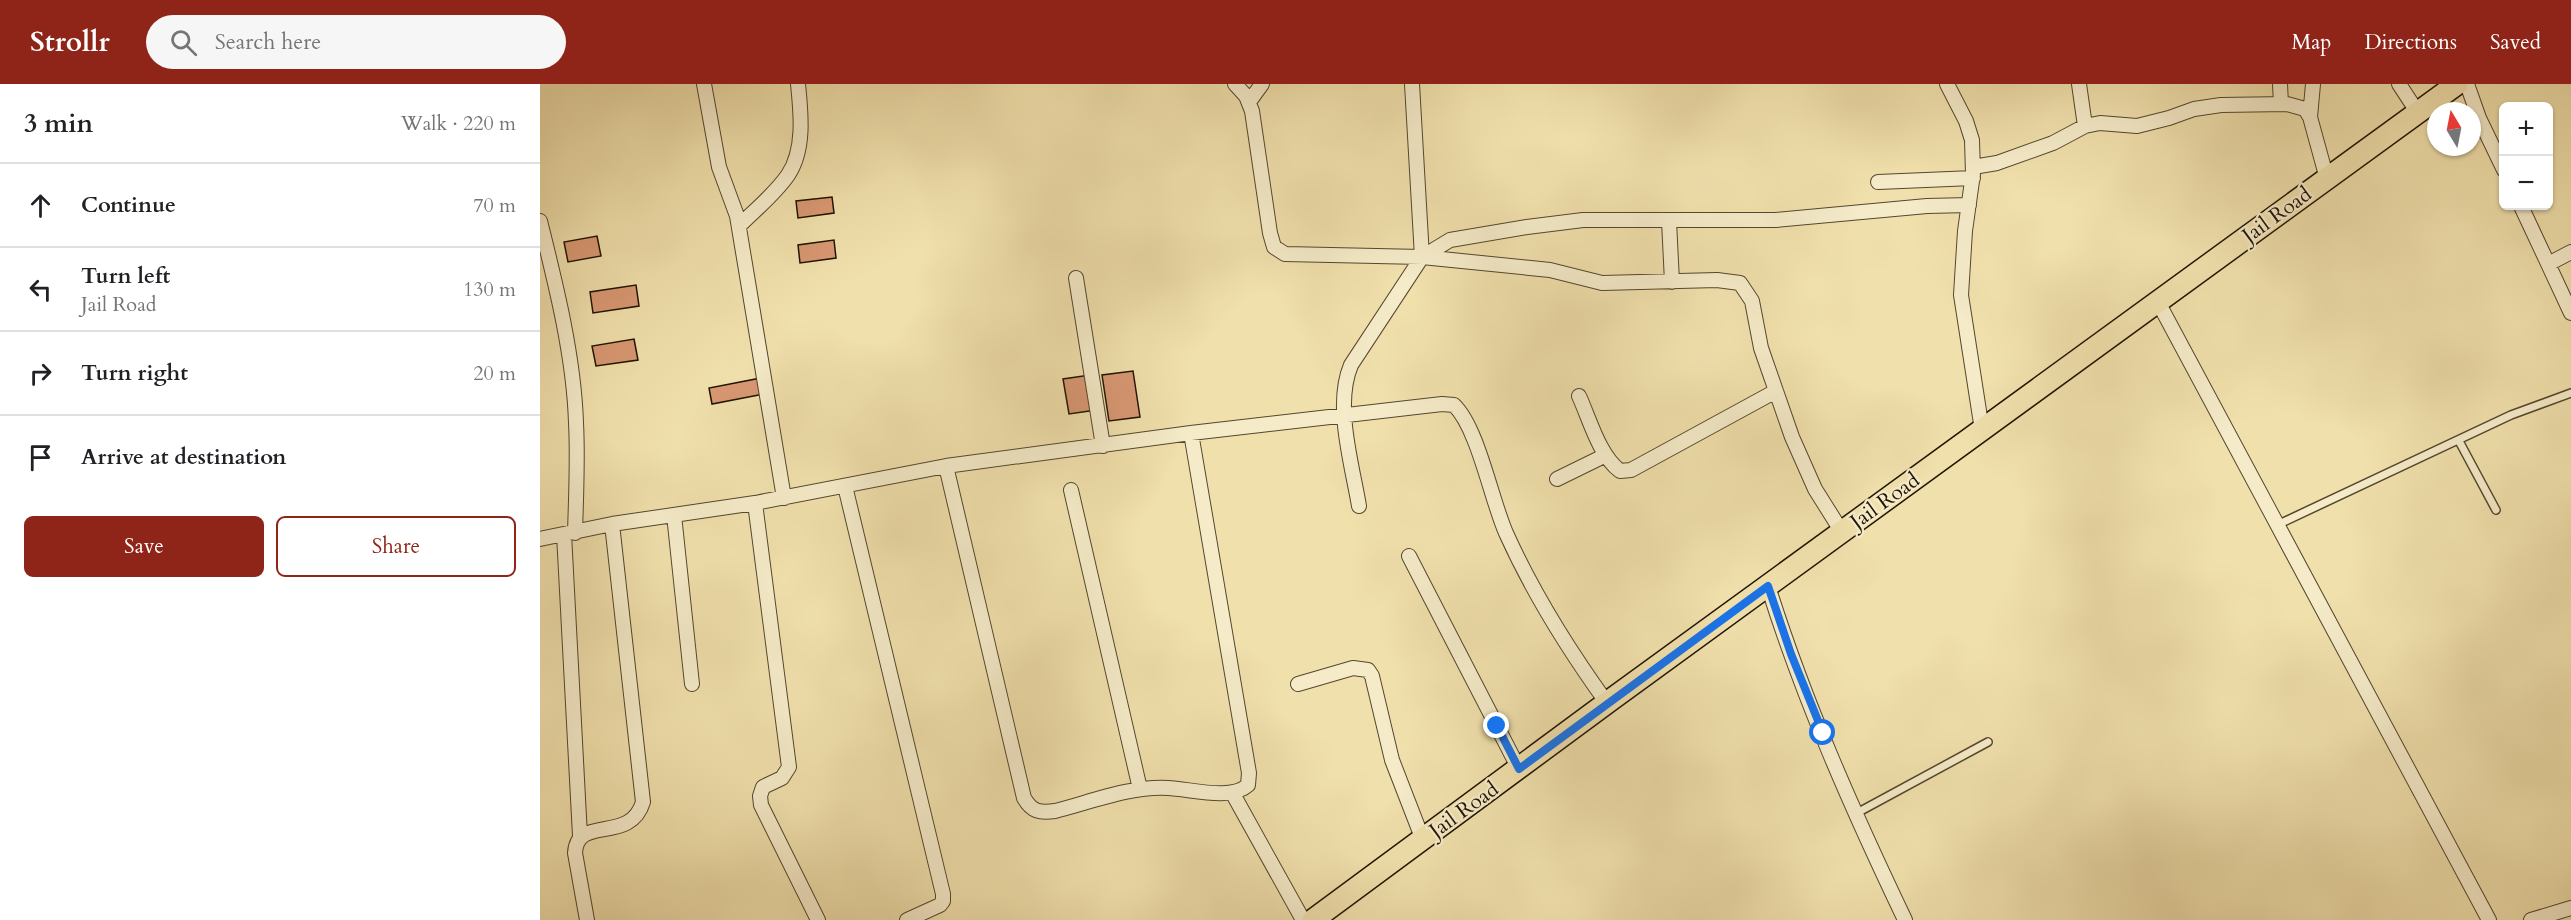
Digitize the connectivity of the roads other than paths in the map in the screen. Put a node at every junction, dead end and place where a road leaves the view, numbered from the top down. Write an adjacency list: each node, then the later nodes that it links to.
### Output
1 (704, 84): 26 (street)
2 (798, 84): 26 (street)
3 (1235, 84): 13 (street)
4 (1262, 84): 13 (street)
5 (1412, 84): 28 (street)
6 (1947, 84): 19 (street)
7 (2079, 84): 17 (street)
8 (2280, 84): 14 (street)
9 (2313, 84): 16 (street)
10 (2399, 84): 15 (street)
11 (2457, 84): 15 (main road, Jail Road)
12 (2468, 84): 18 (street)
13 (1249, 102): 28 (street)
14 (2281, 104): 16 (street); 17 (street)
15 (2418, 112): 20 (main road, Jail Road)
16 (2310, 117): 20 (street)
17 (2085, 126): 19 (street)
18 (2499, 160)
19 (1973, 173): 21 (street); 22 (street)
20 (2327, 178): 32 (main road, Jail Road)
21 (1878, 182)
22 (1969, 205): 24 (street); 38 (street)
23 (2523, 210): 29 (street)
24 (1669, 221): 28 (street); 31 (street)
25 (540, 222): 55 (street)
26 (739, 226): 47 (street)
27 (2571, 252): 29 (street)
28 (1422, 257): 31 (street); 37 (street)
29 (2550, 263): 33 (street)
30 (1076, 278): 41 (street)
31 (1672, 282): 34 (street)
32 (2158, 302): 38 (main road, Jail Road); 53 (street)
33 (2571, 313)
34 (1776, 391): 42 (street); 54 (street)
35 (2571, 393): 40 (lane)
36 (1580, 396): 42 (street)
37 (1344, 415): 39 (street); 49 (street); 61 (street)
38 (1982, 430): 54 (main road, Jail Road)
39 (1191, 433): 41 (street); 65 (street)
40 (2459, 441): 50 (lane); 53 (lane)
41 (1103, 446): 43 (street)
42 (1606, 455): 44 (street)
43 (946, 466): 45 (street); 64 (street)
44 (1557, 478)
45 (845, 486): 47 (street); 72 (street)
46 (1071, 490): 64 (street)
47 (784, 498): 48 (street)
48 (755, 503): 51 (street); 71 (street)
49 (1359, 506)
50 (2496, 510)
51 (674, 515): 52 (street); 59 (street)
52 (612, 524): 55 (street); 67 (street)
53 (2277, 525): 76 (street)
54 (1842, 532): 58 (main road, Jail Road)
55 (569, 534): 56 (street); 67 (street)
56 (540, 538)
57 (1409, 556): 63 (street)
58 (1768, 586): 61 (main road, Jail Road); 66 (street)
59 (692, 684)
60 (1298, 684): 68 (street)
61 (1607, 703): 63 (main road, Jail Road)
62 (1988, 742): 66 (lane)
63 (1519, 769): 68 (main road, Jail Road)
64 (1140, 789): 65 (street)
65 (1233, 794): 73 (street)
66 (1855, 814): 75 (street)
67 (580, 836): 70 (street)
68 (1423, 840): 74 (main road, Jail Road)
69 (2571, 908): 77 (street)
70 (587, 920)
71 (818, 920)
72 (907, 920)
73 (1303, 920)
74 (1313, 920)
75 (1905, 920)
76 (2489, 920)
77 (2531, 920)

